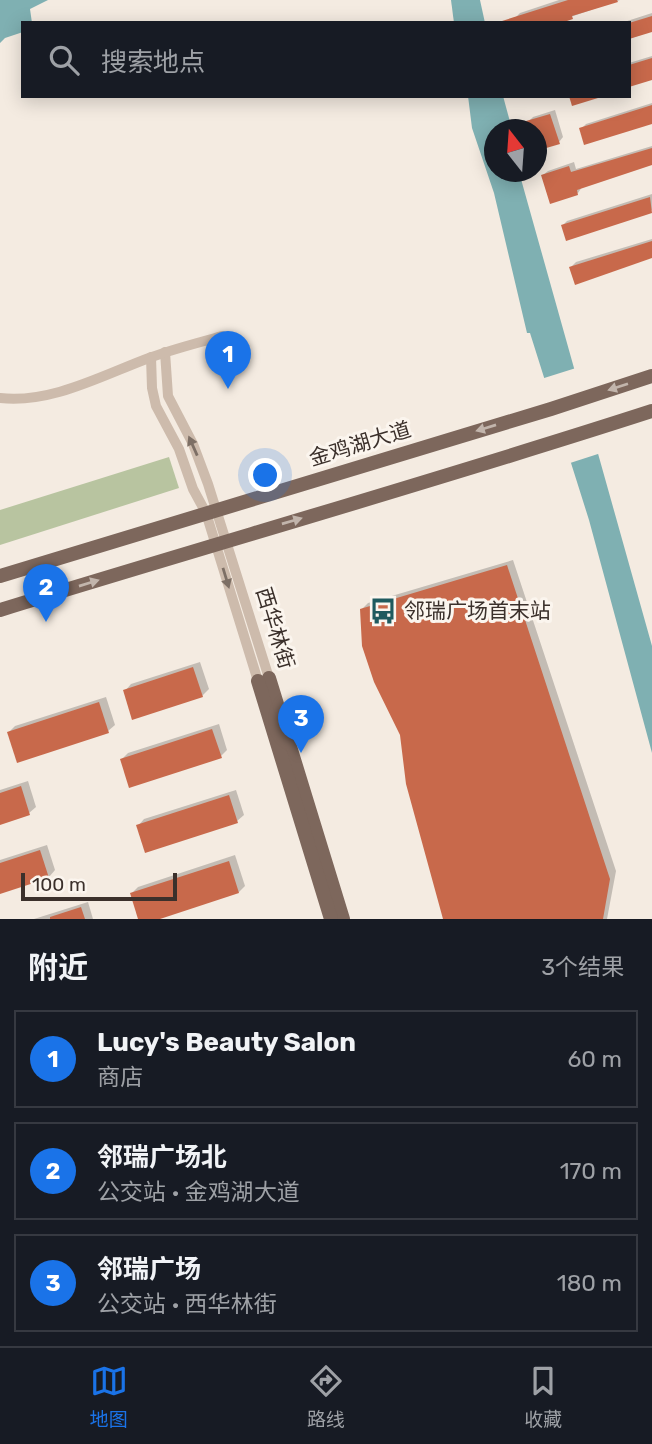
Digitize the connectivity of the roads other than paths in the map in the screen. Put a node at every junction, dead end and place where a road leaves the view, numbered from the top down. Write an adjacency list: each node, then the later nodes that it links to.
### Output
1 (222, 335): 2 (street)
2 (164, 352): 3 (street); 7 (street, one-way to 2)
3 (151, 357): 5 (street); 7 (street)
4 (652, 376): 7 (main road, 金鸡湖大道, one-way to 7)
5 (0, 398)
6 (652, 411): 8 (main road, one-way to 6)
7 (211, 512): 8 (street, 西华林街); 9 (main road, 金鸡湖大道)
8 (221, 542): 10 (main road, one-way to 8); 11 (street, 西华林街)
9 (0, 576)
10 (0, 610)
11 (263, 680): 12 (main road, 西华林街); 13 (main road, 西华林街)
12 (331, 919)
13 (342, 919)

